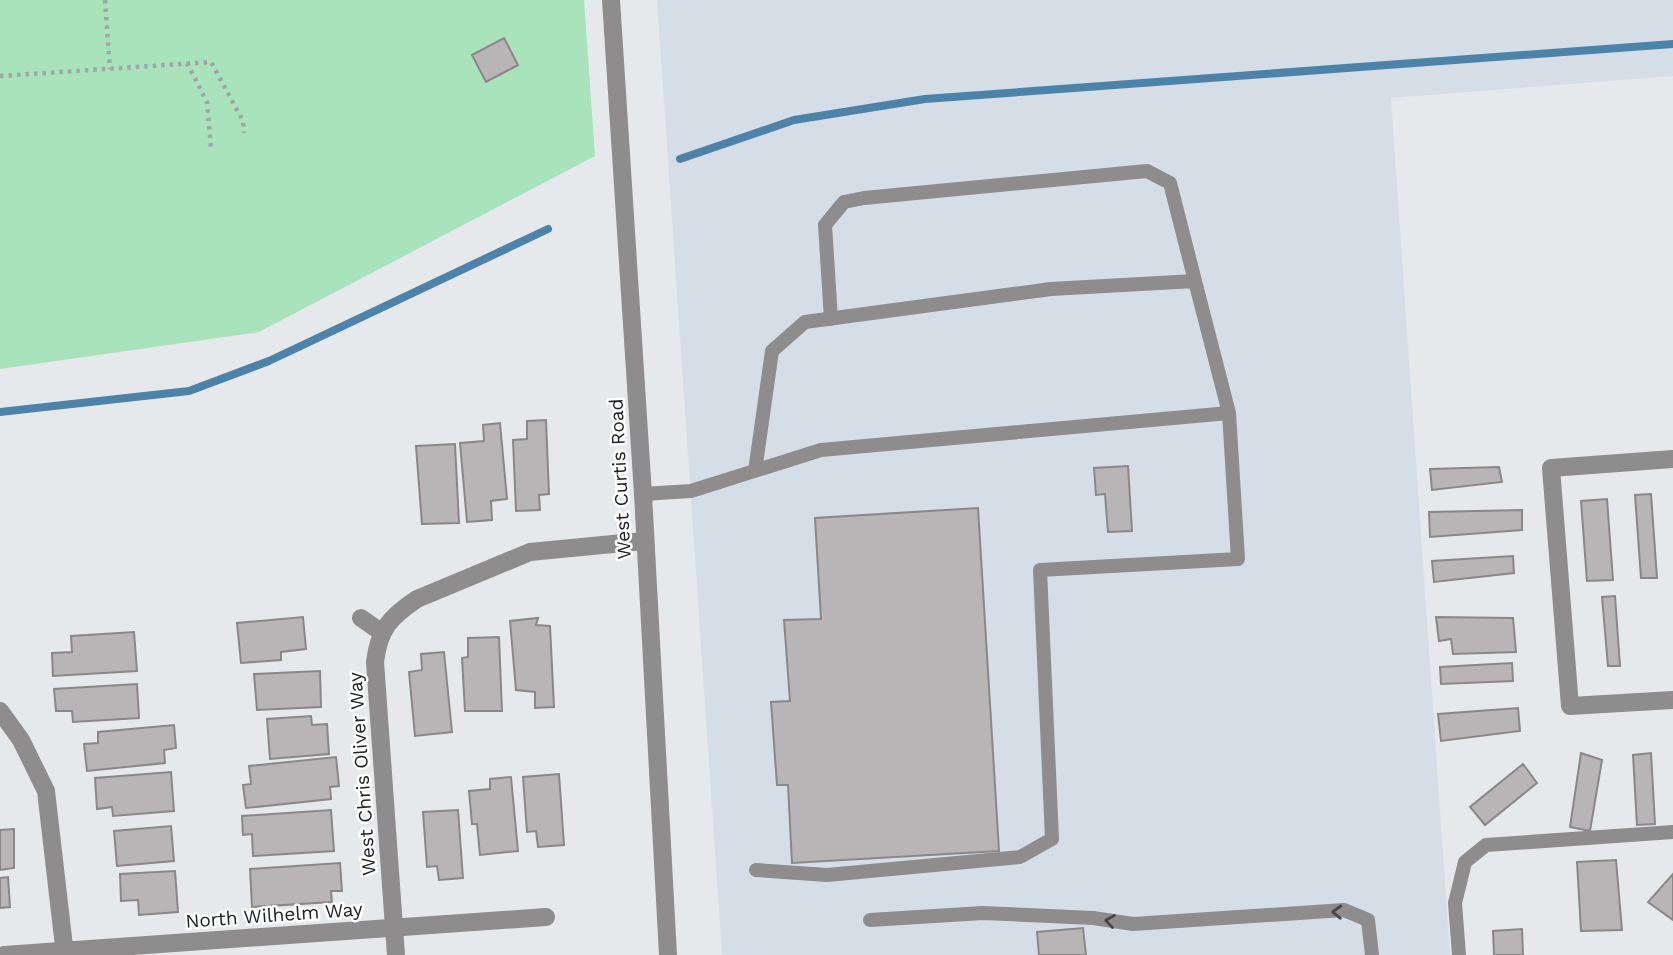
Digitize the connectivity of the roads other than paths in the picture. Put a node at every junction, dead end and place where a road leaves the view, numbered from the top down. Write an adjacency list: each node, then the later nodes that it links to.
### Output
1 (611, 0): 7 (street, West Curtis Road)
2 (1195, 281): 3 (lane); 3 (lane); 4 (lane)
3 (831, 319): 6 (lane)
4 (1228, 413): 6 (lane); 14 (lane)
5 (1673, 459): 11 (street)
6 (755, 471): 7 (lane)
7 (643, 494): 8 (street, West Curtis Road)
8 (644, 541): 10 (street); 21 (street, West Curtis Road)
9 (361, 618): 10 (street)
10 (381, 632): 17 (street, West Chris Oliver Way)
11 (1673, 700)
12 (0, 711): 18 (street)
13 (1673, 832): 23 (lane)
14 (756, 870)
15 (546, 917): 17 (street, North Wilhelm Way)
16 (870, 920): 22 (lane, one-way to 16)
17 (394, 928): 18 (street, North Wilhelm Way); 20 (street, West Chris Oliver Way)
18 (65, 953): 19 (street, North Wilhelm Way)
19 (4, 955)
20 (396, 955)
21 (668, 955)
22 (1372, 955)
23 (1459, 955)

